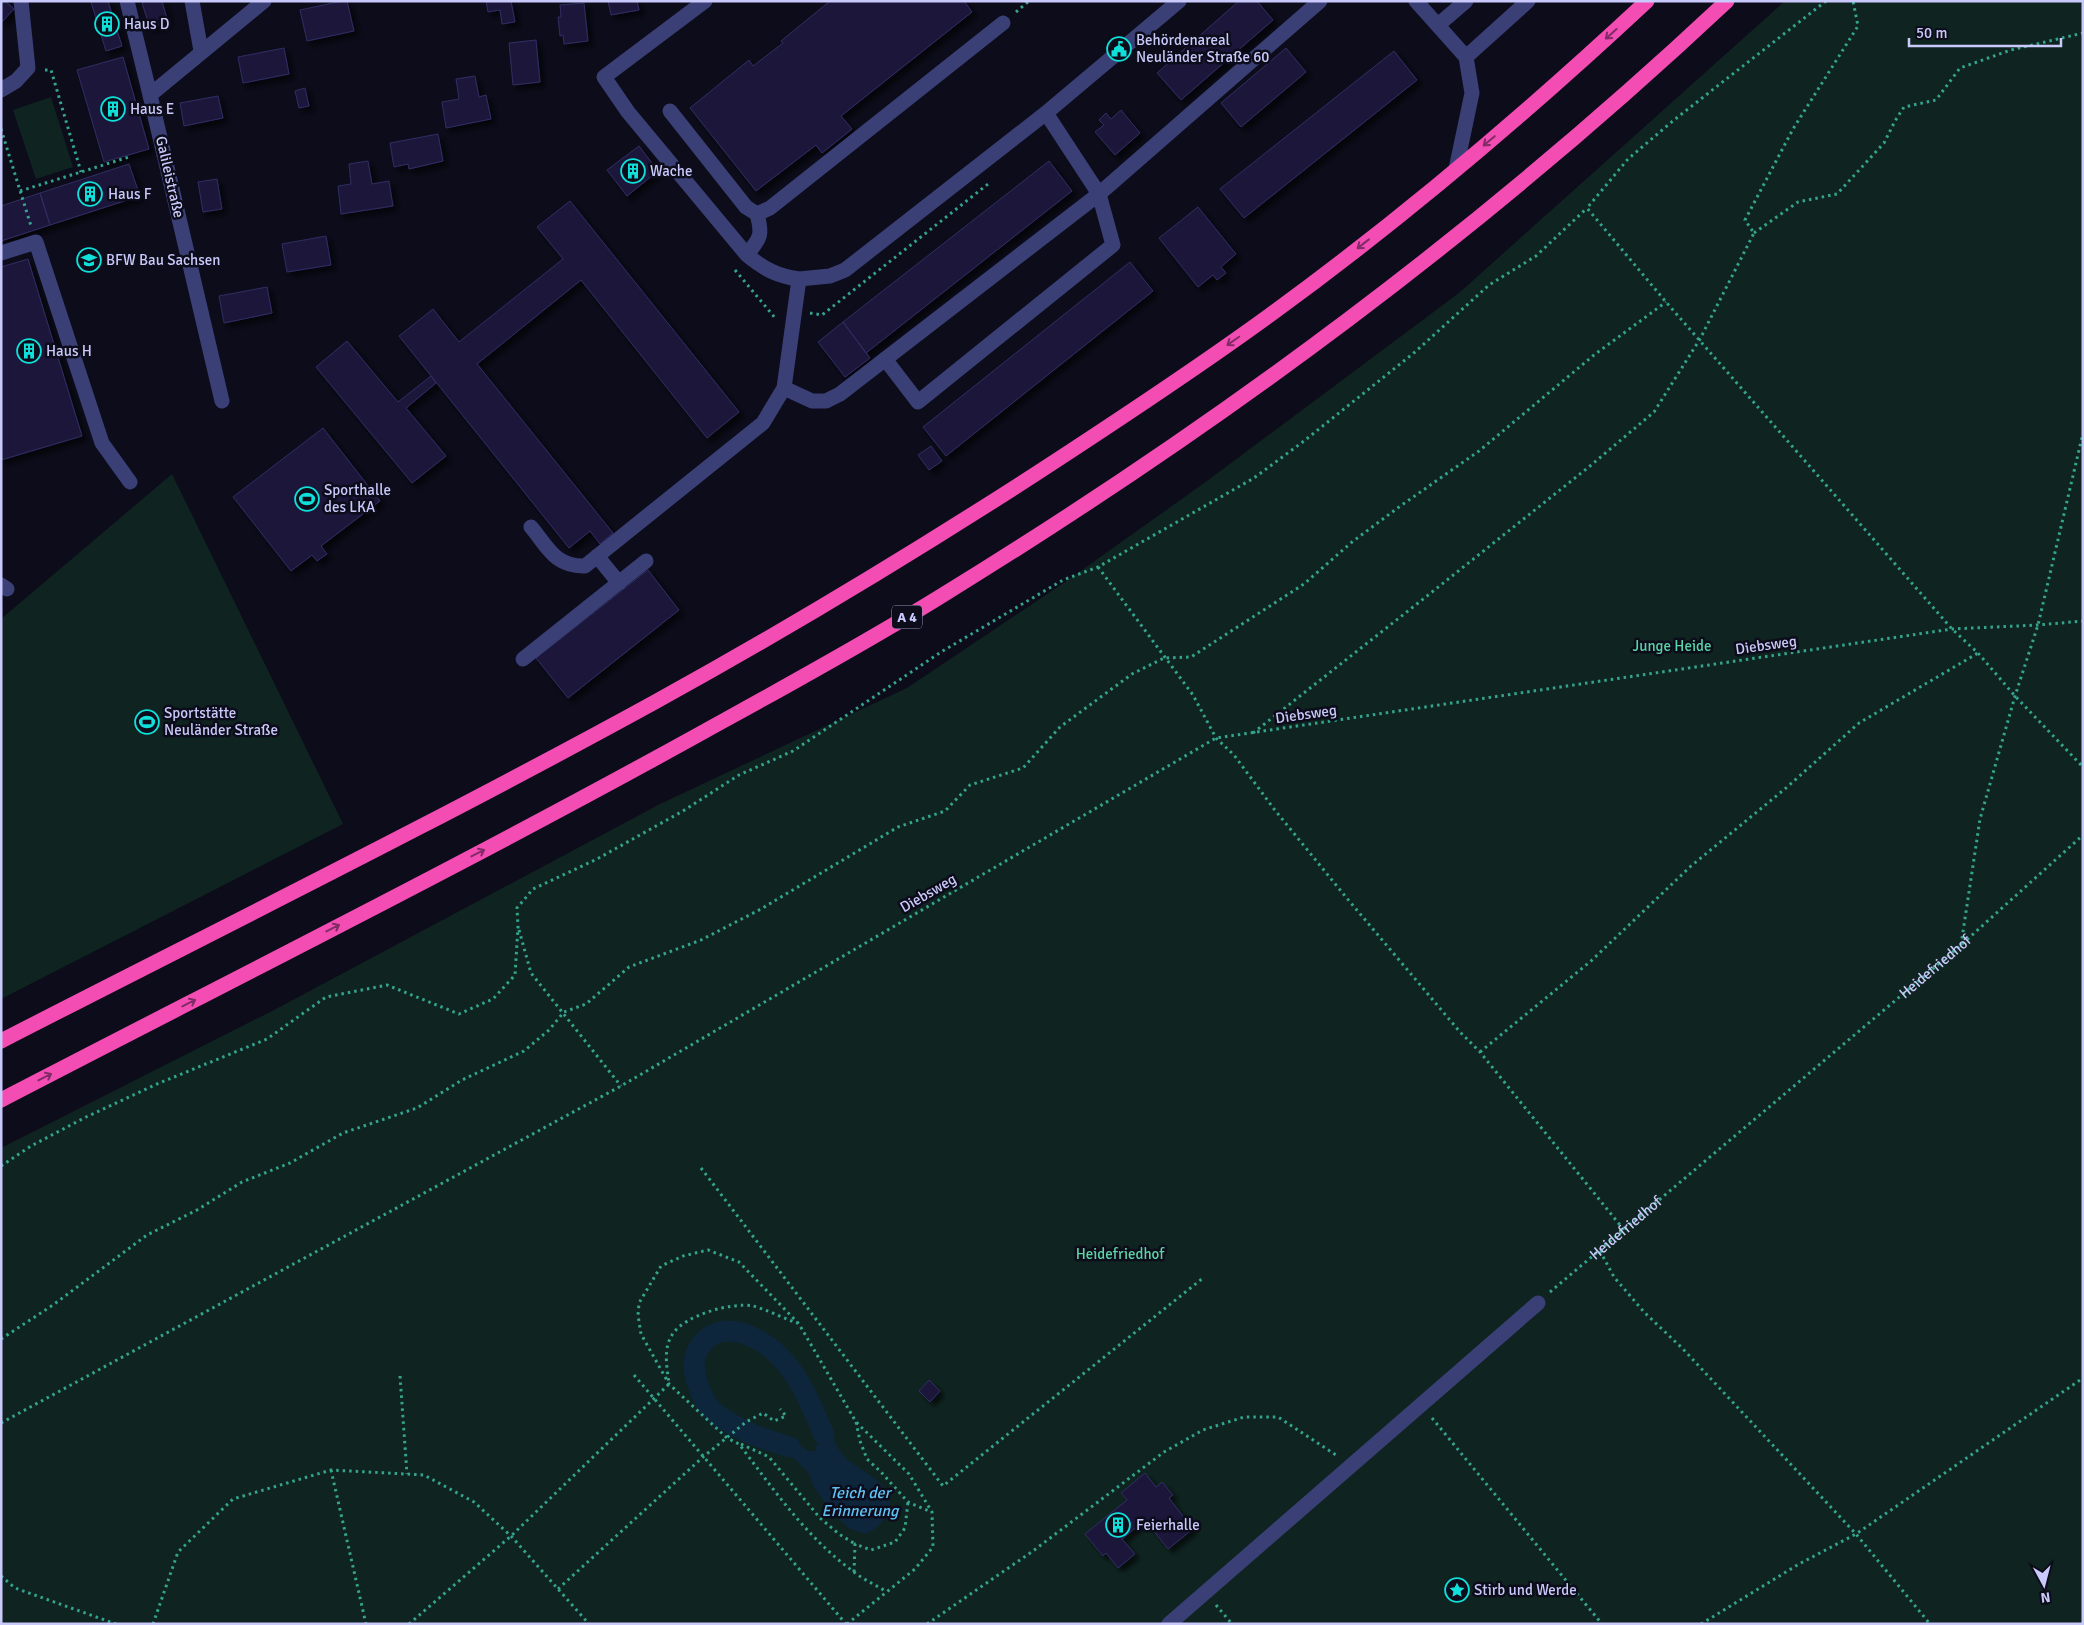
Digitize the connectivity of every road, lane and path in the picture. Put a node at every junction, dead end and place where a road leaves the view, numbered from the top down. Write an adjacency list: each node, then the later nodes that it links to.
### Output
1 (21, 1): 20 (street)
2 (127, 1): 22 (street, Galileistraße)
3 (192, 1): 18 (street)
4 (264, 1): 18 (street)
5 (704, 1): 36 (street)
6 (1179, 1): 24 (street)
7 (1320, 1): 30 (street)
8 (1416, 1): 16 (street)
9 (1466, 1): 16 (street)
10 (1528, 1): 19 (street)
11 (1647, 1): 27 (highway, one-way to 27)
12 (1726, 1): 67 (highway, A 4, one-way to 12)
13 (1826, 1): 31 (path)
14 (1853, 1): 33 (path)
15 (1002, 23): 32 (street)
16 (1438, 25): 19 (street)
17 (2083, 33): 33 (path)
18 (201, 51): 22 (street)
19 (1466, 58): 27 (street)
20 (28, 68): 21 (street); 28 (path)
21 (1, 90)
22 (150, 95): 42 (street, Galileistraße)
23 (670, 111): 32 (street)
24 (1046, 113): 30 (street); 37 (street)
25 (1, 128): 29 (path)
26 (129, 157): 28 (path)
27 (1456, 169): 64 (highway, one-way to 64)
28 (81, 172): 29 (path)
29 (20, 191): 34 (path)
30 (1099, 194): 40 (street); 40 (street)
31 (1586, 208): 38 (path); 48 (path)
32 (757, 214): 36 (street)
33 (1754, 233): 39 (path)
34 (36, 242): 35 (street); 44 (street)
35 (1, 253)
36 (747, 255): 37 (street)
37 (799, 279): 41 (street)
38 (1666, 302): 39 (path); 54 (path)
39 (1700, 339): 52 (path); 57 (path)
40 (885, 360): 41 (street)
41 (784, 388): 46 (street)
42 (222, 401)
43 (2083, 433): 51 (path)
44 (130, 482)
45 (531, 527): 46 (street)
46 (597, 556): 49 (street)
47 (646, 561): 49 (street)
48 (1098, 567): 54 (path); 61 (path)
49 (618, 583): 55 (street)
50 (2083, 621): 51 (path, Diebsweg)
51 (2038, 626): 52 (path, Diebsweg); 56 (path)
52 (1952, 629): 53 (path); 57 (path, Diebsweg)
53 (1978, 653): 56 (path); 65 (path)
54 (1164, 658): 58 (path); 63 (path)
55 (523, 659)
56 (2015, 696): 59 (path); 62 (path)
57 (1253, 733): 58 (path, Diebsweg)
58 (1216, 738): 65 (path); 66 (path, Diebsweg)
59 (2083, 767)
60 (2083, 835): 62 (path, Heidefriedhof)
61 (518, 927): 63 (path); 68 (path)
62 (1961, 945): 70 (path, Heidefriedhof)
63 (564, 1012): 66 (path); 75 (path)
64 (1, 1041)
65 (1480, 1052): 70 (path)
66 (621, 1086): 84 (path, Diebsweg)
67 (1, 1100)
68 (1, 1166)
69 (701, 1168): 72 (path)
70 (1624, 1230): 71 (path, Heidefriedhof)
71 (1600, 1250): 73 (path, Heidefriedhof); 93 (path)
72 (1202, 1278)
73 (1538, 1302): 81 (street)
74 (799, 1324): 79 (path); 79 (path); 83 (path)
75 (1, 1339)
76 (634, 1375): 80 (path)
77 (400, 1376): 90 (path)
78 (2083, 1378): 93 (path)
79 (669, 1384): 80 (path); 85 (path)
80 (654, 1400): 87 (path); 94 (path)
81 (1421, 1404): 88 (street); 110 (path)
82 (780, 1409): 85 (path)
83 (856, 1422): 91 (path); 92 (path)
84 (1, 1423)
85 (726, 1438): 86 (path); 87 (path)
86 (739, 1444): 95 (path); 96 (path)
87 (703, 1457): 98 (path); 106 (path)
88 (1351, 1465): 100 (street); 107 (path)
89 (331, 1470): 90 (path); 102 (path); 103 (path)
90 (407, 1474): 94 (path)
91 (908, 1502): 92 (path); 95 (path)
92 (932, 1512): 99 (path)
93 (1856, 1534): 111 (path); 112 (path)
94 (511, 1536): 98 (path); 104 (path)
95 (855, 1544): 96 (path)
96 (854, 1573): 99 (path)
97 (1, 1576): 101 (path)
98 (558, 1589): 105 (path)
99 (887, 1592): 106 (path)
100 (1206, 1593): 108 (street); 109 (path)
101 (116, 1624)
102 (153, 1624)
103 (366, 1624)
104 (410, 1624)
105 (589, 1624)
106 (846, 1624)
107 (927, 1624)
108 (1169, 1624)
109 (1232, 1624)
110 (1602, 1624)
111 (1701, 1624)
112 (1930, 1624)

